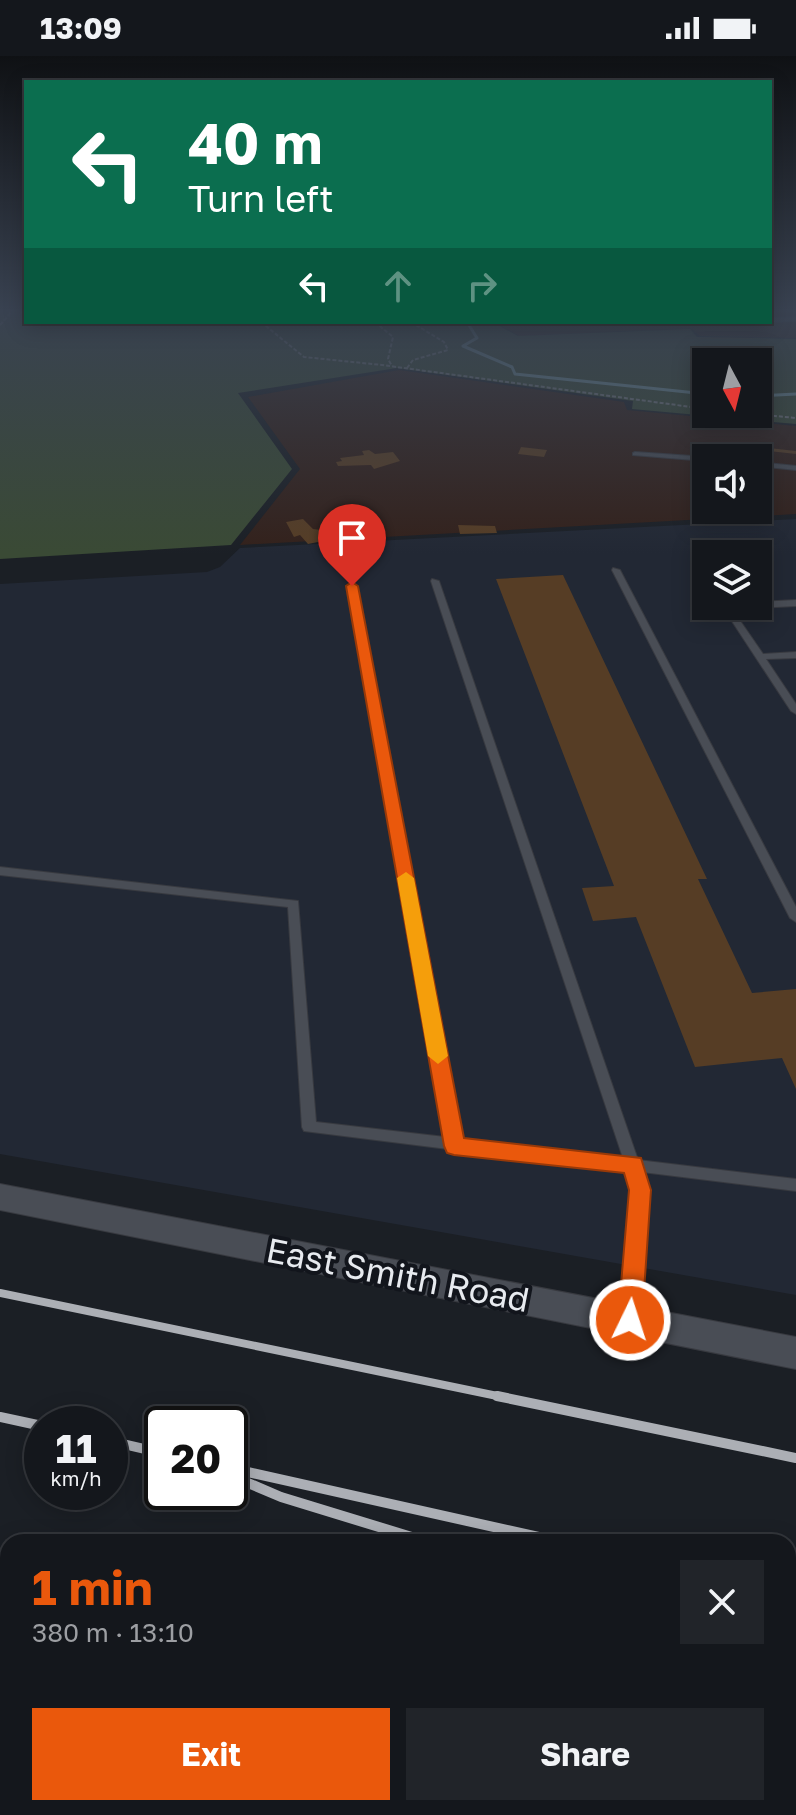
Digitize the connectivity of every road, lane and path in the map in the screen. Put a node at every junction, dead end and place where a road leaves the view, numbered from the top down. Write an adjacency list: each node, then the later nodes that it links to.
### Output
1 (568, 390): 2 (path)
2 (692, 407)
3 (772, 416): 4 (path)
4 (796, 418)
5 (635, 454): 6 (lane)
6 (692, 458)
7 (772, 465): 8 (lane)
8 (796, 468)
9 (616, 570): 19 (lane)
10 (435, 581): 21 (lane)
11 (352, 586): 20 (lane)
12 (796, 603): 13 (lane)
13 (772, 604)
14 (735, 620): 16 (lane)
15 (796, 655): 16 (lane)
16 (760, 657): 17 (lane)
17 (795, 709)
18 (0, 871): 20 (lane)
19 (796, 918)
20 (454, 1146): 21 (lane)
21 (633, 1165): 22 (lane); 24 (lane)
22 (796, 1185)
23 (0, 1197): 24 (street, East Smith Road)
24 (630, 1320): 25 (street, East Smith Road)
25 (796, 1353)

